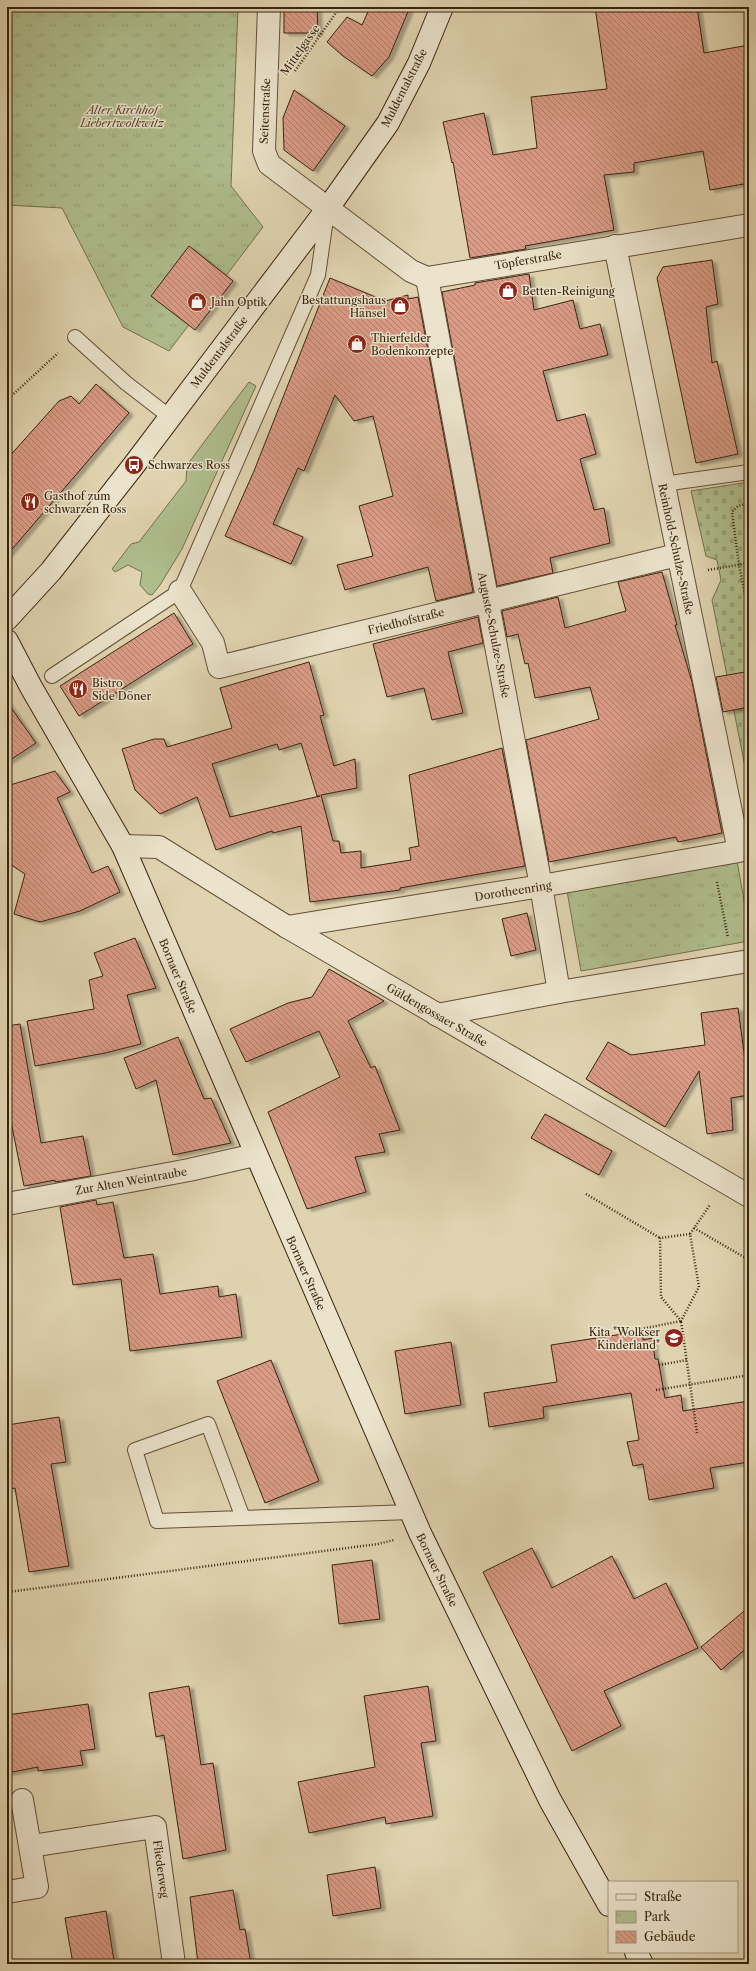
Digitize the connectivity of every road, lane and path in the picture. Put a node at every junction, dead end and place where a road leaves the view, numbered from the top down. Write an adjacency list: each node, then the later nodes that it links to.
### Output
1 (269, 7): 4 (street, Seitenstraße)
2 (340, 7): 4 (path, Mittelgasse)
3 (442, 7): 5 (street, Muldentalstraße)
4 (265, 94): 5 (street, Seitenstraße)
5 (328, 208): 8 (street); 11 (street, Muldentalstraße); 19 (lane)
6 (749, 225): 7 (street, Töpferstraße)
7 (615, 246): 8 (street, Töpferstraße); 13 (street, Reinhold-Schulze-Straße)
8 (427, 278): 20 (street, Auguste-Schulze-Straße)
9 (76, 337): 10 (path); 11 (lane)
10 (7, 400)
11 (170, 417): 22 (street, Muldentalstraße)
12 (749, 472): 13 (lane)
13 (663, 484): 15 (street, Reinhold-Schulze-Straße)
14 (749, 503): 17 (path)
15 (677, 555): 20 (street, Friedhofstraße); 26 (street, Reinhold-Schulze-Straße)
16 (749, 563): 17 (path)
17 (739, 565): 18 (path); 21 (path)
18 (719, 568)
19 (180, 591): 20 (street, Friedhofstraße); 24 (lane)
20 (488, 600): 28 (street, Auguste-Schulze-Straße)
21 (749, 615)
22 (7, 619)
23 (7, 641): 25 (street, Bornaer Straße)
24 (52, 676)
25 (123, 846): 29 (street, Güldengossaer Straße); 33 (street, Bornaer Straße)
26 (738, 851): 27 (street, Dorotheenring)
27 (712, 856): 28 (street, Dorotheenring); 30 (path)
28 (542, 886): 29 (street, Dorotheenring); 31 (street, Auguste-Schulze-Straße)
29 (287, 927): 32 (street, Güldengossaer Straße)
30 (741, 963): 31 (street)
31 (559, 992): 32 (street)
32 (437, 1015): 35 (street, Güldengossaer Straße)
33 (255, 1155): 36 (street, Zur Alten Weintraube); 50 (street, Bornaer Straße)
34 (586, 1194): 40 (path)
35 (749, 1196)
36 (7, 1204)
37 (710, 1206): 38 (path)
38 (694, 1228): 39 (path); 41 (path)
39 (690, 1234): 40 (path); 42 (path)
40 (660, 1238): 42 (path)
41 (749, 1260)
42 (681, 1321): 43 (path); 44 (path)
43 (641, 1329)
44 (687, 1360): 45 (path); 47 (path)
45 (659, 1365)
46 (749, 1375): 47 (path)
47 (690, 1384): 48 (path); 49 (path)
48 (656, 1390)
49 (697, 1433)
50 (411, 1512): 51 (lane); 52 (street, Bornaer Straße)
51 (243, 1518): 51 (lane)
52 (420, 1533): 53 (path); 57 (street, Bornaer Straße)
53 (7, 1587)
54 (22, 1800): 55 (street)
55 (31, 1846): 56 (street); 59 (street, Fliederweg)
56 (7, 1892)
57 (608, 1903)
58 (636, 1953): 60 (street)
59 (174, 1964)
60 (642, 1964)

